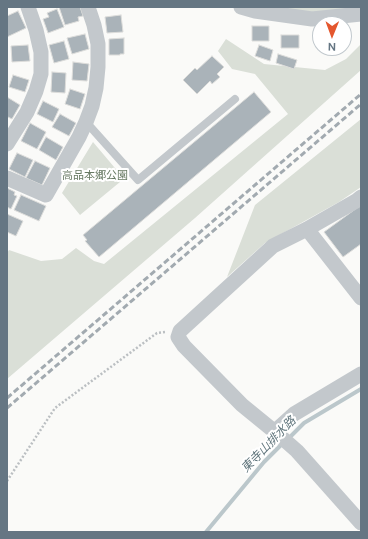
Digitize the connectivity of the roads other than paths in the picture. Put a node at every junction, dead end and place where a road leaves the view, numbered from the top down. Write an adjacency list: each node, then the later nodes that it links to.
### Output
1 (28, 7): 7 (street)
2 (88, 7): 6 (street)
3 (241, 7): 4 (street)
4 (361, 14)
5 (235, 99): 6 (lane)
6 (86, 122): 8 (street)
7 (7, 144)
8 (7, 178)
9 (361, 197): 10 (street)
10 (307, 229): 11 (street); 13 (street)
11 (361, 298)
12 (361, 374): 13 (street)
13 (277, 434): 14 (street)
14 (361, 523)

